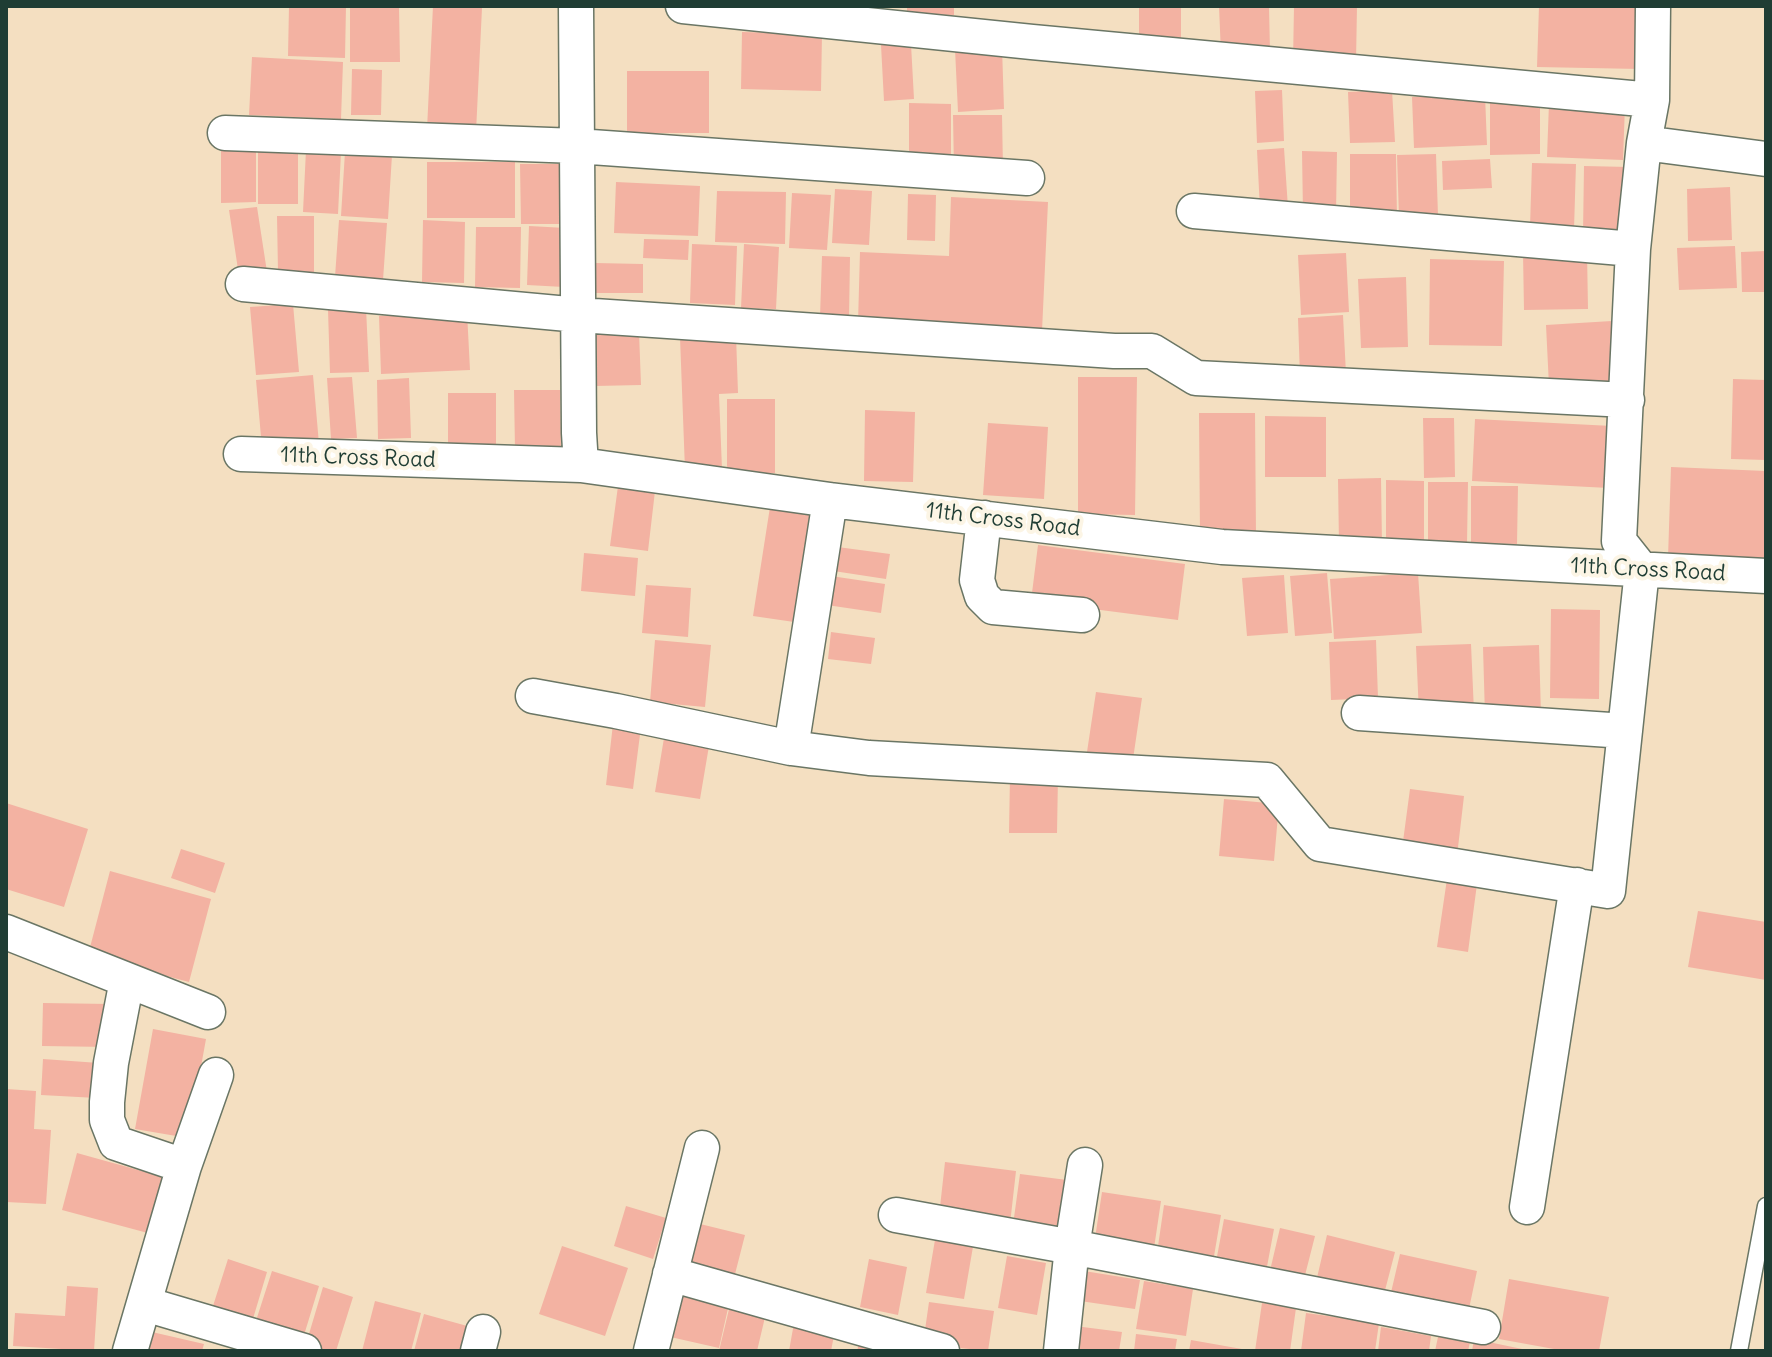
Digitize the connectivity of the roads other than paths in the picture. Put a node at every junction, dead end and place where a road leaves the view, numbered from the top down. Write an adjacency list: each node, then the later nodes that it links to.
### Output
1 (576, 6): 7 (street)
2 (683, 6): 4 (street)
3 (1653, 6): 4 (street)
4 (1652, 100): 6 (street)
5 (225, 133): 7 (street)
6 (1644, 143): 8 (street); 11 (street)
7 (577, 146): 9 (street); 13 (street)
8 (1766, 159)
9 (1027, 178)
10 (1194, 211): 11 (street)
11 (1633, 249): 14 (street)
12 (243, 284): 13 (street)
13 (579, 315): 14 (street); 16 (street)
14 (1627, 400): 19 (street)
15 (241, 454): 16 (street, 11th Cross Road)
16 (581, 465): 17 (street, 11th Cross Road)
17 (830, 500): 18 (street, 11th Cross Road); 25 (street)
18 (984, 518): 19 (street, 11th Cross Road); 21 (street)
19 (1642, 570): 20 (street, 11th Cross Road); 24 (street)
20 (1766, 576)
21 (1082, 615)
22 (533, 696): 25 (street)
23 (1359, 713): 24 (street)
24 (1625, 731): 26 (street)
25 (791, 748): 26 (street)
26 (1577, 885): 35 (street)
27 (6, 932): 28 (street)
28 (127, 980): 29 (street); 33 (street)
29 (208, 1012)
30 (216, 1075): 33 (street)
31 (702, 1148): 38 (street)
32 (1085, 1165): 37 (street)
33 (184, 1166): 39 (street)
34 (1766, 1206): 46 (lane)
35 (1527, 1207)
36 (896, 1215): 37 (street)
37 (1072, 1247): 40 (street); 45 (street)
38 (670, 1274): 43 (street); 44 (street)
39 (145, 1304): 41 (street); 42 (street)
40 (1483, 1327)
41 (130, 1351)
42 (304, 1351)
43 (651, 1351)
44 (942, 1351)
45 (1061, 1351)
46 (1739, 1351)

